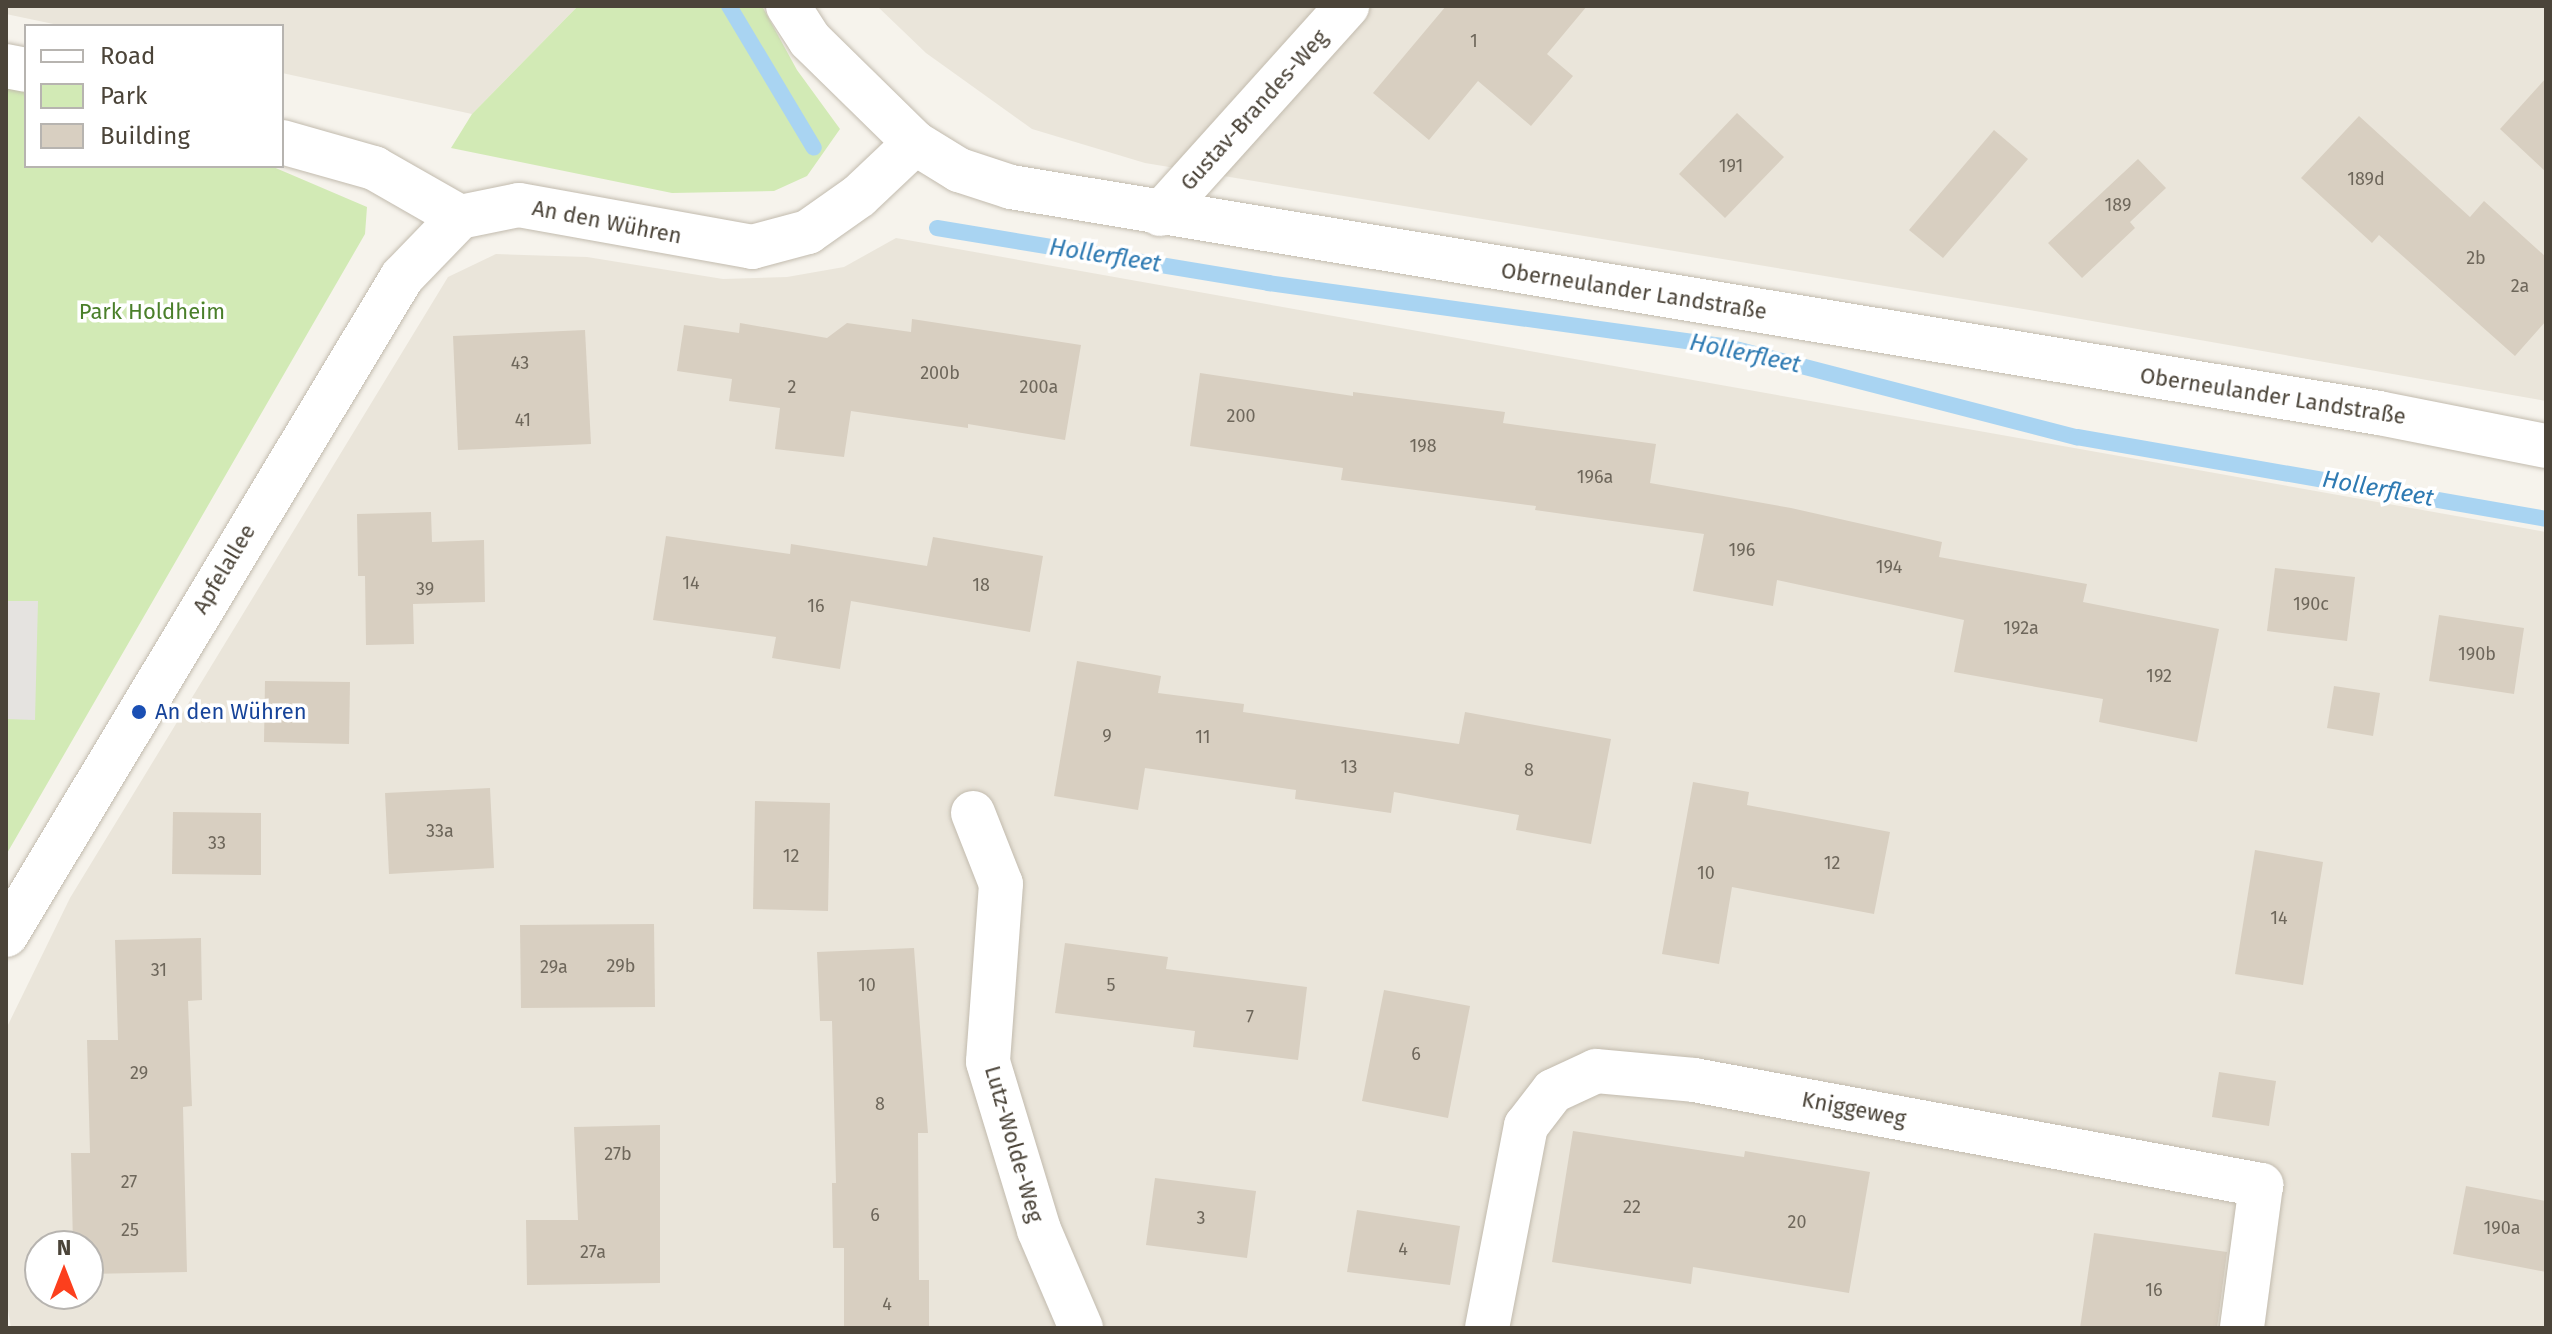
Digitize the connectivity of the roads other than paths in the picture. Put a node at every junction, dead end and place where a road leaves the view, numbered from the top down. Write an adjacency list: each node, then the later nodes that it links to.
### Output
1 (788, 6): 4 (street, Oberneulander Landstraße)
2 (1347, 6): 5 (street, Gustav-Brandes-Weg)
3 (284, 143): 6 (street)
4 (915, 143): 5 (street, Oberneulander Landstraße); 6 (street, An den Wühren)
5 (1160, 214): 7 (street, Oberneulander Landstraße)
6 (460, 217): 9 (street, Apfelallee)
7 (2546, 446)
8 (973, 813): 10 (street, Lutz-Wolde-Weg)
9 (6, 935)
10 (1081, 1328)
11 (1487, 1328): 12 (street, Kniggeweg)
12 (2242, 1328)

